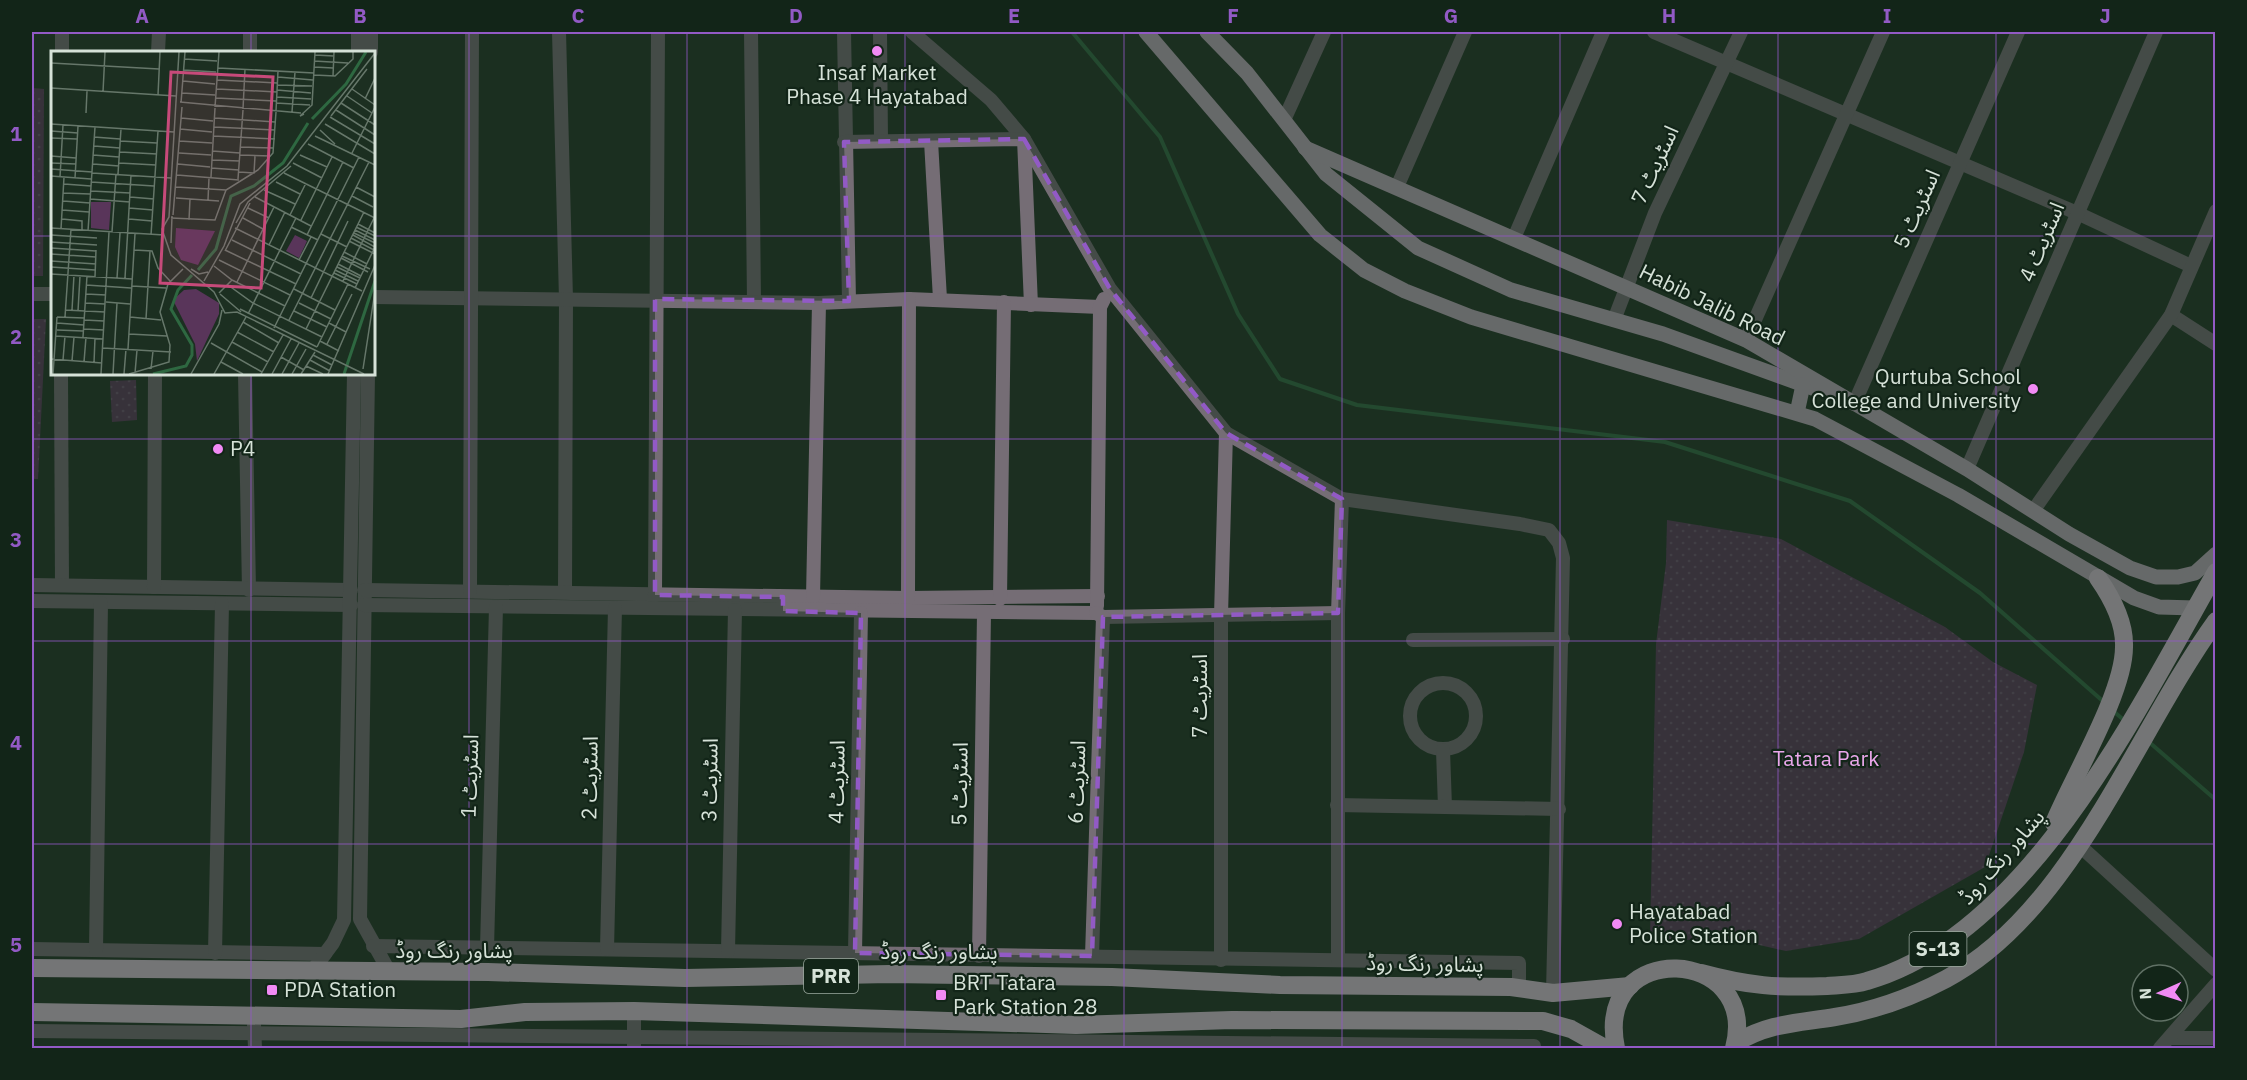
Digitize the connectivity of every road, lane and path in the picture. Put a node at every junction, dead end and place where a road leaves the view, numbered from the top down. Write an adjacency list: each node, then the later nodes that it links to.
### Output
1 (62, 32): 23 (street)
2 (159, 32): 24 (street)
3 (250, 32): 25 (street)
4 (358, 32): 26 (street)
5 (371, 32): 27 (street)
6 (472, 32): 47 (street)
7 (559, 32): 48 (street)
8 (658, 32): 49 (street)
9 (751, 32): 52 (street)
10 (844, 32): 34 (street)
11 (880, 32): 32 (street)
12 (912, 32): 31 (street)
13 (1146, 32): 69 (main road)
14 (1207, 32): 30 (main road, Habib Jalib Road)
15 (1324, 32): 30 (street)
16 (1465, 32): 37 (street)
17 (1603, 32): 40 (street)
18 (1654, 32): 28 (street)
19 (1741, 32): 28 (street, اسٹریٹ 7)
20 (1883, 32): 29 (street)
21 (2018, 32): 36 (street, اسٹریٹ 5)
22 (2156, 32): 39 (street, اسٹریٹ 4)
23 (62, 51)
24 (158, 51)
25 (250, 51)
26 (358, 51)
27 (371, 51)
28 (1726, 63): 29 (street); 42 (street, اسٹریٹ 7)
29 (1846, 116): 36 (street); 60 (street)
30 (1284, 120): 35 (main road, Habib Jalib Road)
31 (1024, 139): 33 (street); 43 (street); 56 (street)
32 (881, 141): 33 (street); 34 (street)
33 (931, 141): 51 (street)
34 (844, 142): 53 (street)
35 (1305, 147): 37 (main road, Habib Jalib Road); 59 (main road)
36 (1960, 164): 39 (street); 68 (street, اسٹریٹ 5)
37 (1397, 187): 40 (main road, Habib Jalib Road)
38 (2216, 211): 41 (street)
39 (2077, 213): 41 (street); 71 (street, اسٹریٹ 4)
40 (1514, 238): 42 (main road, Habib Jalib Road)
41 (2191, 266): 58 (street)
42 (1626, 286): 59 (street, اسٹریٹ 7); 60 (main road, Habib Jalib Road)
43 (1110, 289): 57 (street); 70 (street)
44 (32, 294): 45 (street)
45 (51, 294)
46 (375, 297): 47 (street)
47 (472, 297): 48 (street); 83 (street)
48 (566, 299): 49 (street); 84 (street)
49 (655, 299): 52 (street); 85 (street)
50 (909, 299): 51 (street); 53 (street); 88 (street)
51 (939, 300): 54 (street)
52 (754, 301): 55 (street)
53 (849, 301): 55 (street)
54 (1004, 302): 56 (street); 89 (street)
55 (819, 303): 87 (street)
56 (1030, 305): 57 (street)
57 (1100, 307): 86 (street, اسٹریٹ 6)
58 (2171, 315): 61 (street); 73 (street)
59 (1614, 320): 67 (main road)
60 (1746, 340): 68 (main road, Habib Jalib Road)
61 (2216, 344)
62 (61, 375): 78 (street)
63 (155, 375): 79 (street)
64 (245, 375): 80 (street)
65 (354, 375): 81 (street)
66 (368, 375): 82 (street)
67 (1803, 384): 68 (main road); 69 (main road)
68 (1854, 404): 71 (main road, Habib Jalib Road)
69 (1797, 413): 76 (main road)
70 (1226, 433): 72 (street); 104 (street, اسٹریٹ 7)
71 (1967, 469): 73 (main road, Habib Jalib Road)
72 (1342, 499): 102 (street); 106 (street)
73 (2033, 511): 74 (main road, Habib Jalib Road)
74 (2216, 554)
75 (2216, 572): 98 (highway, پشاور رنگ روڈ)
76 (2098, 578): 98 (main road); 113 (highway)
77 (32, 585): 78 (street)
78 (62, 585): 79 (street)
79 (154, 588): 80 (street)
80 (249, 590): 81 (street)
81 (351, 590): 95 (street)
82 (365, 590): 83 (street); 95 (street)
83 (470, 591): 84 (street)
84 (565, 592): 85 (street)
85 (655, 594): 94 (street)
86 (1098, 596): 89 (street); 103 (street, اسٹریٹ 6)
87 (813, 597): 88 (street); 94 (street)
88 (908, 598): 89 (street)
89 (1000, 598)
90 (2216, 599): 98 (highway)
91 (32, 602): 92 (street)
92 (101, 603): 93 (street); 118 (street)
93 (222, 604): 95 (street); 121 (street)
94 (783, 604): 99 (street); 100 (street)
95 (358, 605): 96 (street); 114 (street); 122 (street)
96 (496, 607): 97 (street); 115 (street, اسٹریٹ 1)
97 (615, 608): 99 (street); 117 (street, اسٹریٹ 2)
98 (2195, 608): 113 (highway, پشاور رنگ روڈ / S-13)
99 (735, 610): 119 (street, اسٹریٹ 3)
100 (861, 613): 101 (street); 120 (street, اسٹریٹ 4)
101 (984, 613): 103 (street); 123 (street, اسٹریٹ 5)
102 (1338, 613): 104 (street); 109 (street)
103 (1099, 615): 104 (street); 124 (street, اسٹریٹ 6)
104 (1221, 616): 125 (street, اسٹریٹ 7)
105 (2216, 621): 112 (highway, S-13)
106 (1563, 639): 107 (street); 111 (street)
107 (1413, 640)
108 (1443, 750): 108 (street); 110 (street)
109 (1337, 805): 110 (street); 126 (street)
110 (1445, 807): 111 (street)
111 (1559, 809): 135 (street)
112 (2080, 846): 129 (street); 146 (highway, S-13)
113 (2042, 849): 131 (highway, پشاور رنگ روڈ / S-13)
114 (373, 946): 115 (street); 130 (street)
115 (487, 948): 117 (street)
116 (32, 949): 118 (street)
117 (607, 949): 119 (street)
118 (96, 950): 121 (street)
119 (728, 951): 120 (street)
120 (855, 952): 123 (street)
121 (215, 953): 122 (street)
122 (325, 954): 128 (street)
123 (979, 956): 124 (street)
124 (1092, 956): 125 (street)
125 (1221, 960): 126 (street)
126 (1338, 960): 134 (street)
127 (32, 968): 128 (highway, پشاور رنگ روڈ / PRR)
128 (313, 970): 130 (highway, پشاور رنگ روڈ / PRR)
129 (2216, 970)
130 (390, 973): 134 (highway, پشاور رنگ روڈ / PRR)
131 (1701, 973): 133 (highway, پشاور رنگ روڈ); 146 (highway)
132 (2216, 984): 143 (street)
133 (1630, 986): 135 (highway, پشاور رنگ روڈ / PRR); 149 (highway)
134 (1519, 988): 135 (highway, پشاور رنگ روڈ / PRR)
135 (1553, 993)
136 (634, 1011): 138 (highway, PRR); 139 (highway, PRR); 142 (street)
137 (32, 1012): 139 (highway, PRR)
138 (1124, 1023): 144 (street); 148 (highway, PRR)
139 (254, 1025): 140 (street); 142 (street); 147 (street)
140 (32, 1031)
141 (2216, 1038): 143 (street)
142 (634, 1042): 144 (street)
143 (2165, 1043)
144 (1123, 1045): 145 (street)
145 (1533, 1046)
146 (1735, 1046)
147 (255, 1048)
148 (1605, 1048)
149 (1616, 1048)

